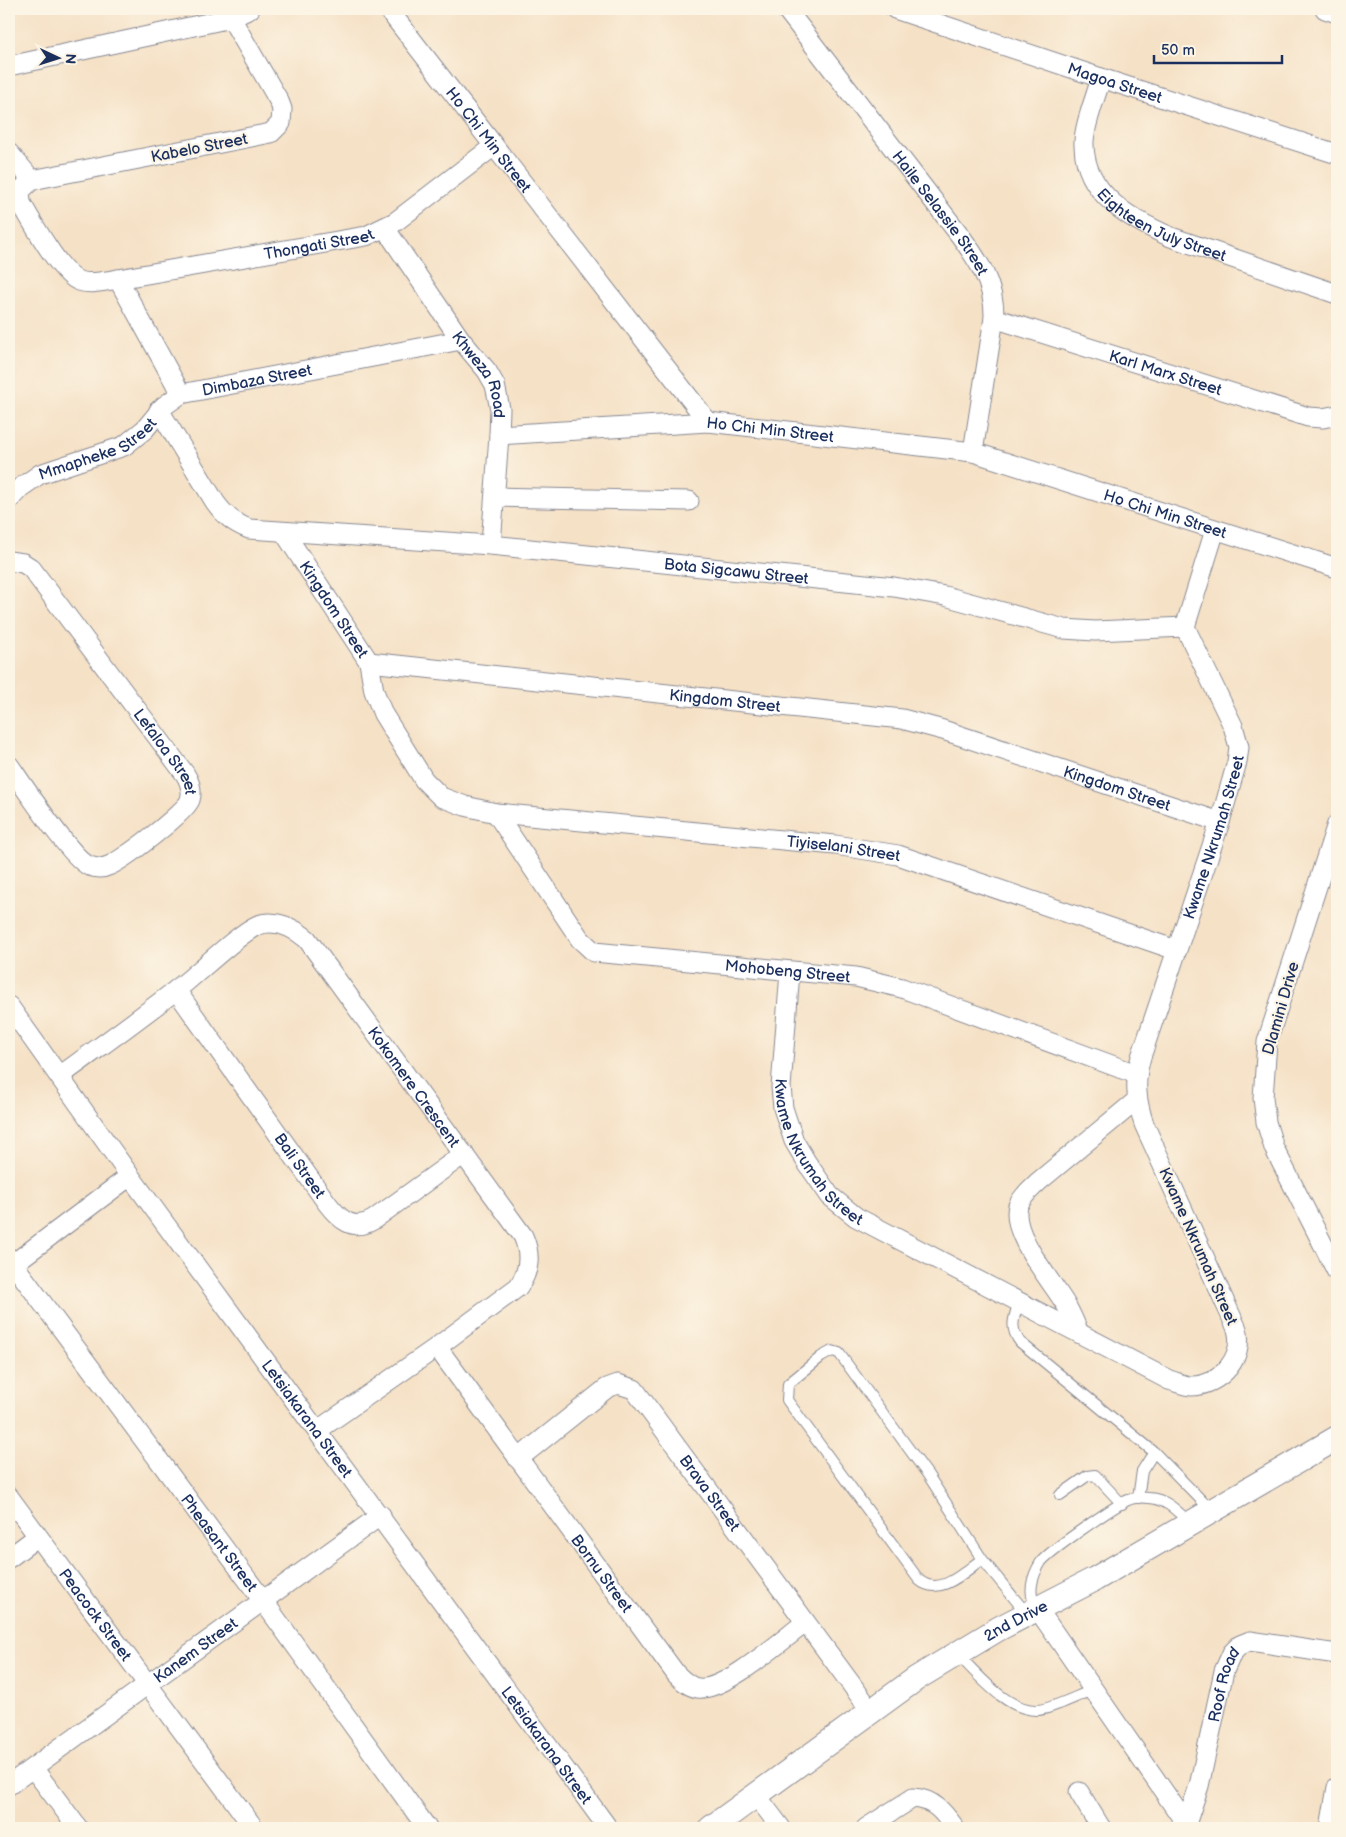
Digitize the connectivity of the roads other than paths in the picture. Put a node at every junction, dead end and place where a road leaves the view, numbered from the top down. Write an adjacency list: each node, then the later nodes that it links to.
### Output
1 (250, 9): 7 (street)
2 (388, 9): 10 (street, Ho Chi Min Street)
3 (786, 9): 17 (street, Haile Selassie Street)
4 (895, 9): 9 (street, Magoa Street)
5 (1325, 9): 6 (street)
6 (1337, 13)
7 (231, 18): 8 (street); 13 (street, Kabelo Street)
8 (9, 66)
9 (1101, 78): 12 (street, Magoa Street); 16 (street, Eighteen July Street)
10 (494, 146): 14 (street, Thongati Street); 22 (street, Ho Chi Min Street)
11 (9, 153): 13 (street)
12 (1337, 154)
13 (32, 180): 15 (street, Thongati Street)
14 (385, 228): 15 (street, Thongati Street); 18 (street, Khweza Road)
15 (118, 280): 19 (street, Dimbaza Street)
16 (1337, 294)
17 (994, 318): 21 (street, Karl Marx Street); 24 (street, Haile Selassie Street)
18 (461, 340): 19 (street, Dimbaza Street); 23 (street, Khweza Road)
19 (182, 394): 20 (street, Mmapheke Street)
20 (159, 410): 26 (street, Mmapheke Street); 29 (street, Bota Sigcawu Street)
21 (1337, 415)
22 (708, 422): 23 (street); 24 (street, Ho Chi Min Street)
23 (499, 435): 25 (street, Khweza Road)
24 (972, 452): 28 (street, Ho Chi Min Street)
25 (495, 497): 27 (street); 30 (street, Khweza Road)
26 (9, 500)
27 (689, 501)
28 (1215, 530): 32 (street, Ho Chi Min Street); 33 (street)
29 (284, 532): 30 (street, Bota Sigcawu Street); 34 (street, Kingdom Street)
30 (491, 545): 33 (street, Bota Sigcawu Street)
31 (9, 561): 35 (street, Lefaloa Street)
32 (1337, 568)
33 (1184, 627): 37 (street, Kwame Nkrumah Street)
34 (369, 662): 36 (street, Tiyiselani Street); 37 (street, Kingdom Street)
35 (9, 765)
36 (496, 813): 39 (street, Tiyiselani Street); 40 (street, Mohobeng Street)
37 (1220, 822): 39 (street, Kwame Nkrumah Street)
38 (1337, 824): 49 (street, Dlamini Drive)
39 (1176, 950): 43 (street, Kwame Nkrumah Street)
40 (790, 972): 43 (street, Mohobeng Street); 50 (street, Kwame Nkrumah Street)
41 (176, 990): 44 (street, Kokomere Crescent); 46 (street, Kokomere Crescent); 46 (street, Bali Street)
42 (9, 1006): 44 (street, Letsiakarana Street)
43 (1136, 1074): 45 (street, Kwame Nkrumah Street)
44 (60, 1076): 47 (street, Letsiakarana Street)
45 (1136, 1100): 51 (street); 51 (street, Kwame Nkrumah Street)
46 (464, 1154): 52 (street, Kokomere Crescent)
47 (130, 1176): 48 (street); 53 (street, Letsiakarana Street)
48 (10, 1263): 67 (street, Pheasant Street)
49 (1337, 1272)
50 (1019, 1302): 51 (street, Kwame Nkrumah Street); 55 (lane)
51 (1079, 1333)
52 (437, 1346): 53 (street, Kokomere Crescent); 56 (street, Bornu Street)
53 (318, 1430): 62 (street, Letsiakarana Street)
54 (1337, 1438): 61 (street, 2nd Drive)
55 (1154, 1452): 59 (lane); 61 (lane)
56 (518, 1459): 69 (street, Bornu Street); 69 (street, Brava Street)
57 (1060, 1494): 60 (lane)
58 (9, 1497): 64 (street, Peacock Street)
59 (1138, 1498): 60 (lane); 63 (lane)
60 (1122, 1504): 68 (lane)
61 (1212, 1512): 63 (street, 2nd Drive)
62 (381, 1515): 67 (street, Kanem Street); 84 (street, Letsiakarana Street)
63 (1191, 1524): 68 (street, 2nd Drive)
64 (37, 1537): 65 (street); 72 (street, Peacock Street)
65 (9, 1558)
66 (982, 1559): 66 (lane); 68 (lane)
67 (264, 1602): 72 (street, Kanem Street); 83 (street, Pheasant Street)
68 (1032, 1611): 70 (street, 2nd Drive); 73 (street)
69 (805, 1623): 74 (street, Brava Street)
70 (957, 1654): 73 (lane); 74 (street, 2nd Drive)
71 (1337, 1654): 80 (street, Roof Road)
72 (147, 1683): 75 (street, Kanem Street); 82 (street, Peacock Street)
73 (1093, 1690): 80 (street)
74 (871, 1711): 79 (street, 2nd Drive)
75 (33, 1768): 76 (street, Kanem Street); 81 (street)
76 (9, 1785)
77 (1337, 1787): 90 (street)
78 (1078, 1792): 89 (street)
79 (756, 1795): 85 (street, 2nd Drive); 86 (street)
80 (1185, 1827)
81 (78, 1828)
82 (254, 1828)
83 (426, 1828)
84 (608, 1828)
85 (710, 1828)
86 (781, 1828)
87 (866, 1828): 88 (street)
88 (955, 1828)
89 (1102, 1828)
90 (1330, 1828)

